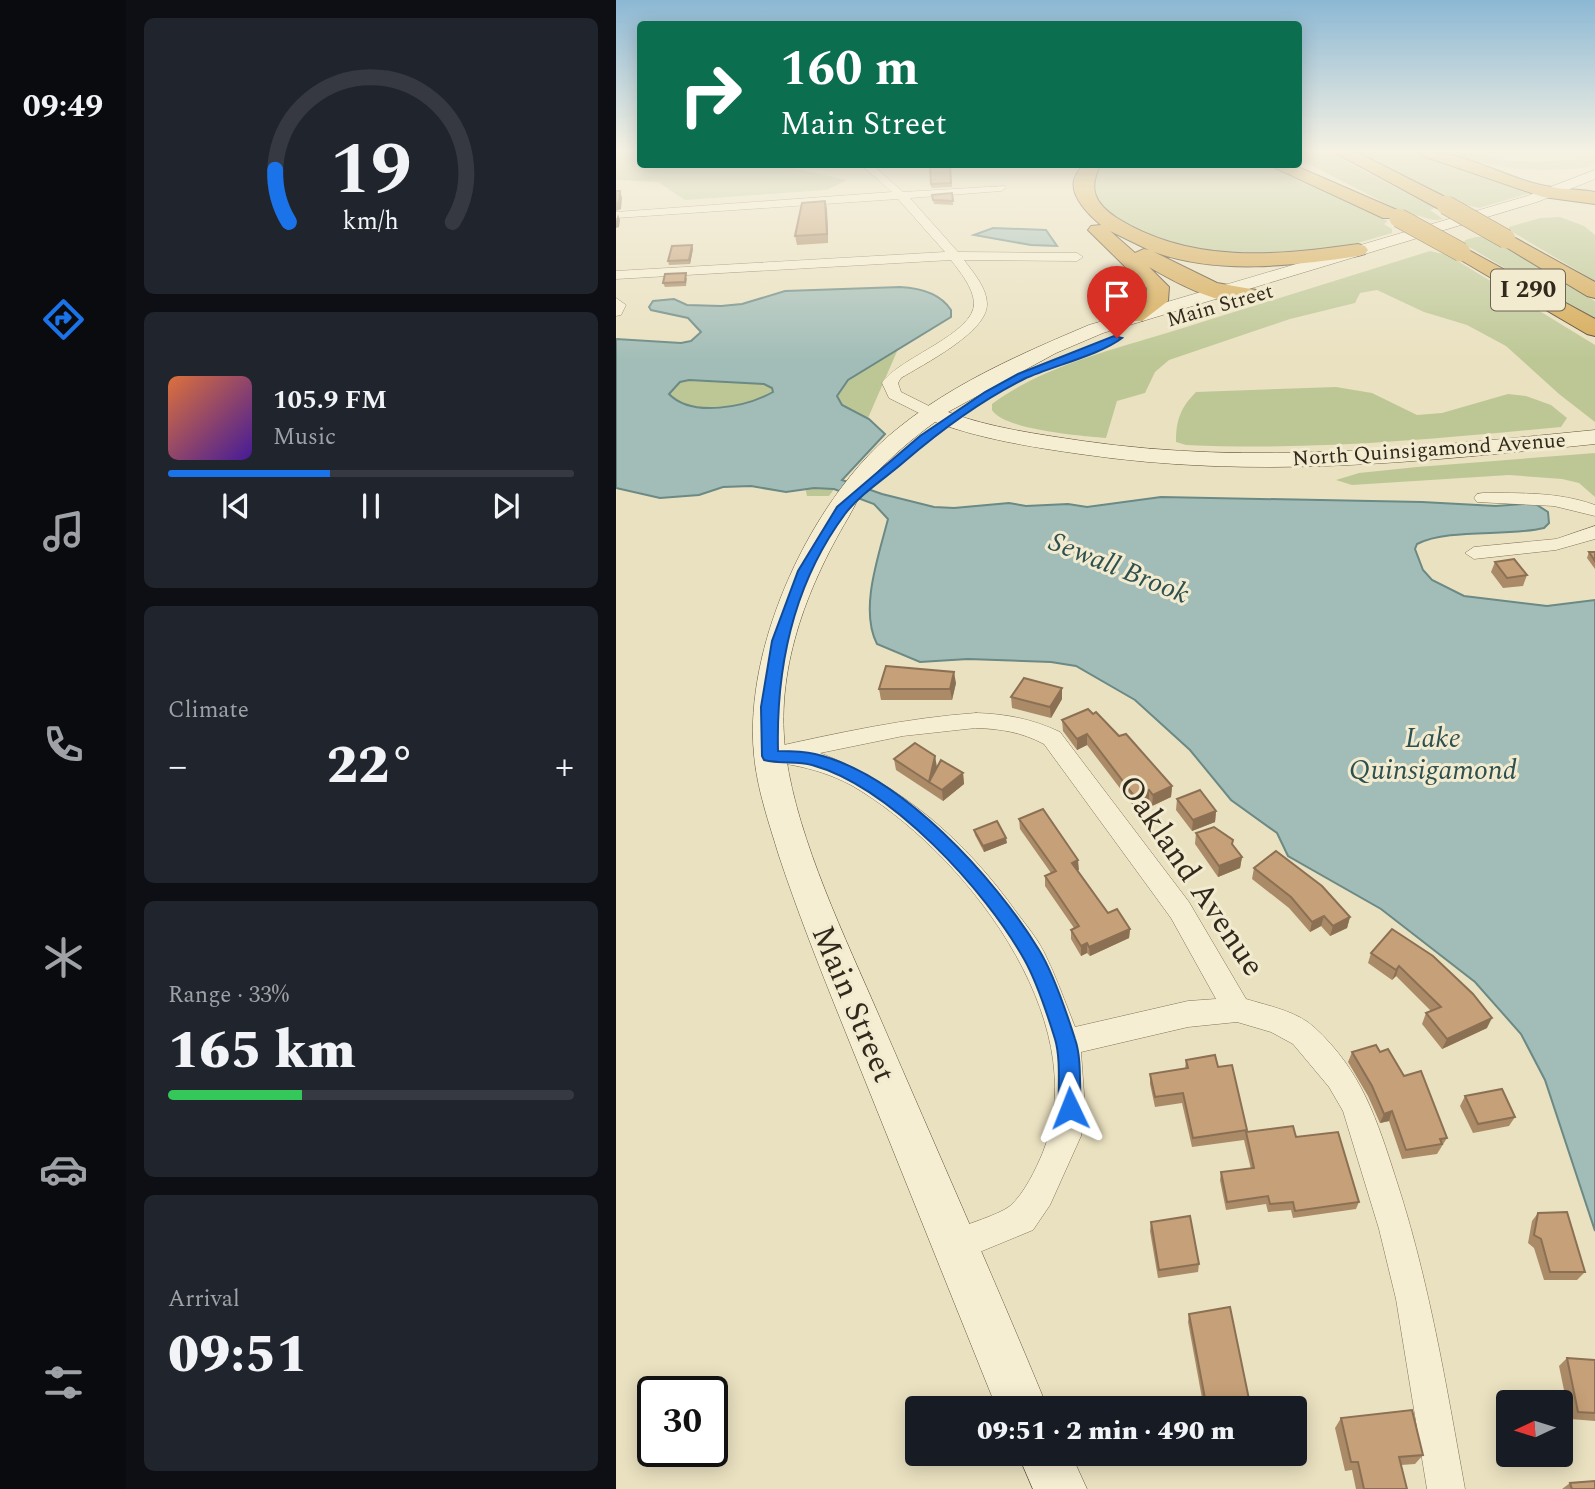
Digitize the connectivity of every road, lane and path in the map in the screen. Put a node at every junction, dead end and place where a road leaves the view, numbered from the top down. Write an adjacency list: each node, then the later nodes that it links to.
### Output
1 (925, 221): 10 (street)
2 (1109, 221): 8 (highway)
3 (1405, 221): 19 (highway, I 290, bridge)
4 (1466, 221): 9 (main road, Main Street)
5 (1475, 221): 13 (highway, I 290, bridge)
6 (1482, 221): 15 (main road, Main Street)
7 (1092, 223): 14 (highway); 18 (highway)
8 (1124, 231): 9 (highway); 14 (highway)
9 (1358, 250): 14 (main road, Main Street)
10 (954, 256): 11 (street); 12 (street); 20 (street)
11 (1077, 257)
12 (616, 275)
13 (1595, 291)
14 (1224, 295): 15 (highway); 18 (main road, Main Street); 20 (main road, Main Street)
15 (1254, 296)
16 (616, 302): 17 (street)
17 (616, 312)
18 (1134, 316): 20 (main road, Main Street)
19 (1595, 329)
20 (940, 416): 21 (main road, North Quinsigamond Avenue); 26 (main road, Main Street)
21 (1595, 437)
22 (1483, 498): 23 (street)
23 (1595, 511)
24 (1595, 531): 25 (street)
25 (1474, 553)
26 (770, 756): 27 (street, Oakland Avenue); 28 (street); 29 (main road, Main Street)
27 (1237, 1009): 28 (street); 35 (street, Oakland Avenue)
28 (1066, 1042): 29 (street)
29 (953, 1246): 30 (main road, Main Street)
30 (1015, 1396)
31 (1031, 1466): 33 (main road)
32 (1049, 1466): 34 (main road)
33 (1038, 1489)
34 (1060, 1489)
35 (1446, 1489)

